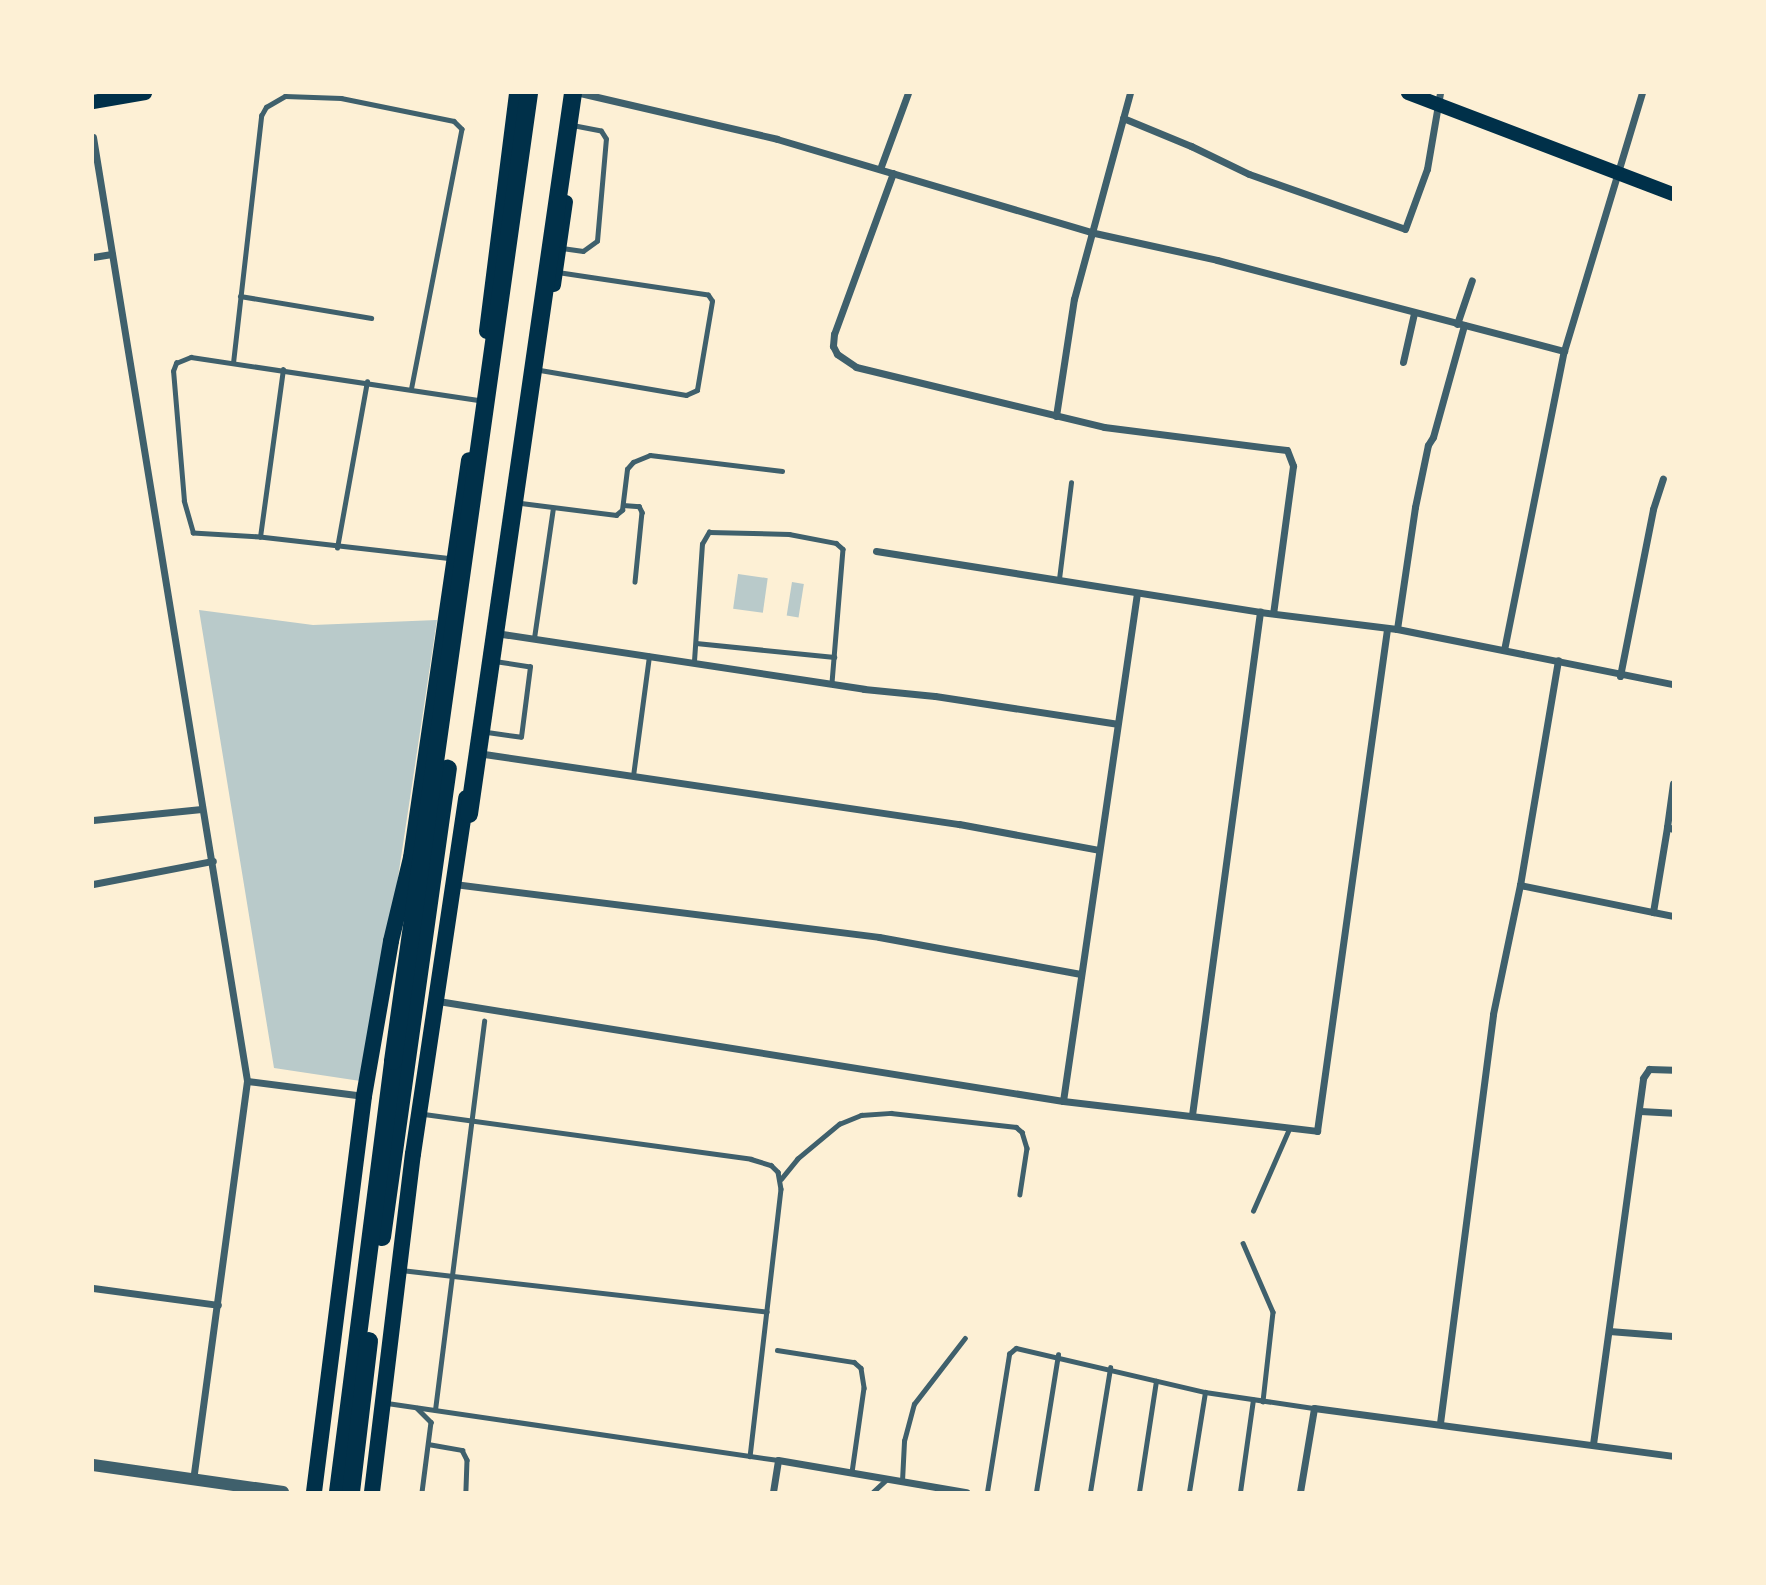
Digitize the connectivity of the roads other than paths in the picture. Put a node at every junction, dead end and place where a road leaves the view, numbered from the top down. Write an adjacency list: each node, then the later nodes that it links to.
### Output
1 (145, 93): 12 (main road)
2 (517, 93): 37 (highway)
3 (530, 93): 138 (highway)
4 (542, 93): 139 (highway)
5 (567, 93): 14 (highway)
6 (908, 93): 16 (street)
7 (1130, 93): 13 (street)
8 (1408, 93): 11 (main road)
9 (1642, 93): 18 (street)
10 (578, 96): 14 (highway); 16 (street); 74 (highway)
11 (1439, 99): 13 (street); 18 (main road)
12 (93, 102)
13 (1123, 118): 20 (street)
14 (568, 129): 21 (main road); 21 (lane); 77 (highway)
15 (93, 137): 22 (street)
16 (880, 169): 17 (street)
17 (893, 173): 20 (street); 38 (street)
18 (1620, 173): 19 (main road); 30 (street)
19 (1673, 194)
20 (1090, 232): 27 (street); 38 (street)
21 (560, 248): 24 (main road)
22 (112, 254): 23 (street); 73 (street)
23 (93, 257)
24 (556, 273): 34 (main road); 34 (lane)
25 (1472, 280): 29 (street)
26 (240, 296): 28 (lane); 32 (lane); 36 (lane)
27 (1414, 313): 29 (street); 31 (street)
28 (371, 318)
29 (1460, 325): 30 (street); 55 (street)
30 (1564, 351): 59 (street)
31 (1403, 362)
32 (233, 363): 33 (lane); 45 (lane)
33 (284, 370): 35 (lane); 45 (lane)
34 (540, 370): 42 (main road)
35 (367, 382): 36 (lane); 46 (lane)
36 (412, 387): 37 (lane)
37 (478, 400): 48 (highway)
38 (1055, 415): 53 (street)
39 (782, 471): 43 (lane)
40 (1663, 479): 65 (street)
41 (1071, 483): 49 (lane)
42 (521, 503): 44 (lane); 56 (main road)
43 (623, 505): 44 (lane); 50 (lane)
44 (553, 508): 57 (lane)
45 (260, 537): 46 (lane)
46 (337, 548): 48 (lane)
47 (876, 551): 49 (street)
48 (454, 559): 88 (highway)
49 (1058, 581): 51 (street)
50 (635, 582)
51 (1137, 593): 52 (street); 68 (street)
52 (1260, 612): 53 (street); 97 (street)
53 (1273, 613): 54 (street)
54 (1387, 628): 55 (street); 99 (street)
55 (1397, 629): 59 (street)
56 (502, 634): 57 (street); 64 (main road)
57 (534, 638): 60 (street)
58 (696, 643): 61 (lane); 61 (lane); 63 (lane)
59 (1504, 650): 62 (street)
60 (649, 655): 63 (street); 71 (lane)
61 (834, 657): 66 (lane)
62 (1558, 660): 65 (street); 82 (street)
63 (694, 661): 66 (street)
64 (498, 662): 69 (main road); 69 (lane)
65 (1620, 676): 67 (street)
66 (832, 684): 68 (street)
67 (1673, 684)
68 (1117, 724): 78 (street)
69 (487, 732): 70 (main road)
70 (484, 754): 71 (street); 74 (main road)
71 (633, 777): 78 (street)
72 (1673, 783): 76 (street)
73 (201, 809): 75 (street); 79 (street)
74 (469, 814): 77 (main road)
75 (93, 820)
76 (1670, 828): 83 (street)
77 (461, 835): 81 (highway)
78 (1098, 850): 85 (street)
79 (213, 861): 80 (street); 91 (street)
80 (93, 884)
81 (454, 884): 85 (street); 86 (highway)
82 (1520, 885): 83 (street); 125 (street)
83 (1653, 912): 84 (street)
84 (1673, 916)
85 (1081, 974): 93 (street)
86 (438, 1002): 89 (highway); 93 (street)
87 (484, 1021): 98 (lane)
88 (375, 1039): 89 (highway); 92 (highway)
89 (431, 1043): 96 (highway)
90 (1673, 1070): 94 (street)
91 (247, 1081): 92 (street); 109 (street)
92 (365, 1096): 100 (highway)
93 (1063, 1101): 97 (street)
94 (1640, 1111): 95 (street); 111 (street)
95 (1673, 1113)
96 (420, 1114): 98 (lane); 101 (highway)
97 (1192, 1115): 99 (street)
98 (472, 1121): 102 (lane); 107 (lane)
99 (1289, 1129): 104 (lane)
100 (357, 1152): 101 (highway); 137 (highway)
101 (413, 1154): 106 (highway)
102 (781, 1180): 103 (lane); 110 (lane)
103 (1020, 1194)
104 (1253, 1211)
105 (1243, 1243): 120 (lane)
106 (400, 1270): 107 (lane); 121 (highway)
107 (452, 1276): 110 (lane); 124 (lane)
108 (93, 1289): 109 (street)
109 (218, 1305): 134 (street)
110 (767, 1312): 128 (lane)
111 (1609, 1331): 112 (street); 127 (street)
112 (1673, 1336)
113 (965, 1338): 135 (lane)
114 (777, 1350): 132 (lane)
115 (1058, 1355): 116 (lane); 146 (lane); 147 (lane)
116 (1110, 1368): 117 (lane); 148 (lane)
117 (1156, 1381): 118 (lane); 149 (lane)
118 (1205, 1392): 119 (lane); 150 (lane)
119 (1253, 1400): 120 (lane); 151 (lane)
120 (1263, 1401): 123 (lane)
121 (384, 1402): 122 (lane); 140 (highway)
122 (416, 1407): 124 (lane); 126 (lane)
123 (1314, 1408): 125 (street); 152 (street)
124 (435, 1410): 128 (lane)
125 (1440, 1423): 127 (street)
126 (428, 1444): 141 (lane); 142 (lane)
127 (1594, 1444): 129 (street)
128 (750, 1455): 130 (lane)
129 (1673, 1456)
130 (778, 1460): 132 (street); 143 (street)
131 (93, 1465): 134 (street)
132 (852, 1472): 133 (street)
133 (887, 1478): 135 (street); 144 (lane)
134 (192, 1480): 136 (street)
135 (902, 1480): 145 (street)
136 (284, 1492)
137 (314, 1492)
138 (338, 1492)
139 (351, 1492)
140 (372, 1492)
141 (422, 1492)
142 (466, 1492)
143 (773, 1492)
144 (873, 1492)
145 (966, 1492)
146 (987, 1492)
147 (1036, 1492)
148 (1090, 1492)
149 (1139, 1492)
150 (1189, 1492)
151 (1240, 1492)
152 (1300, 1492)

